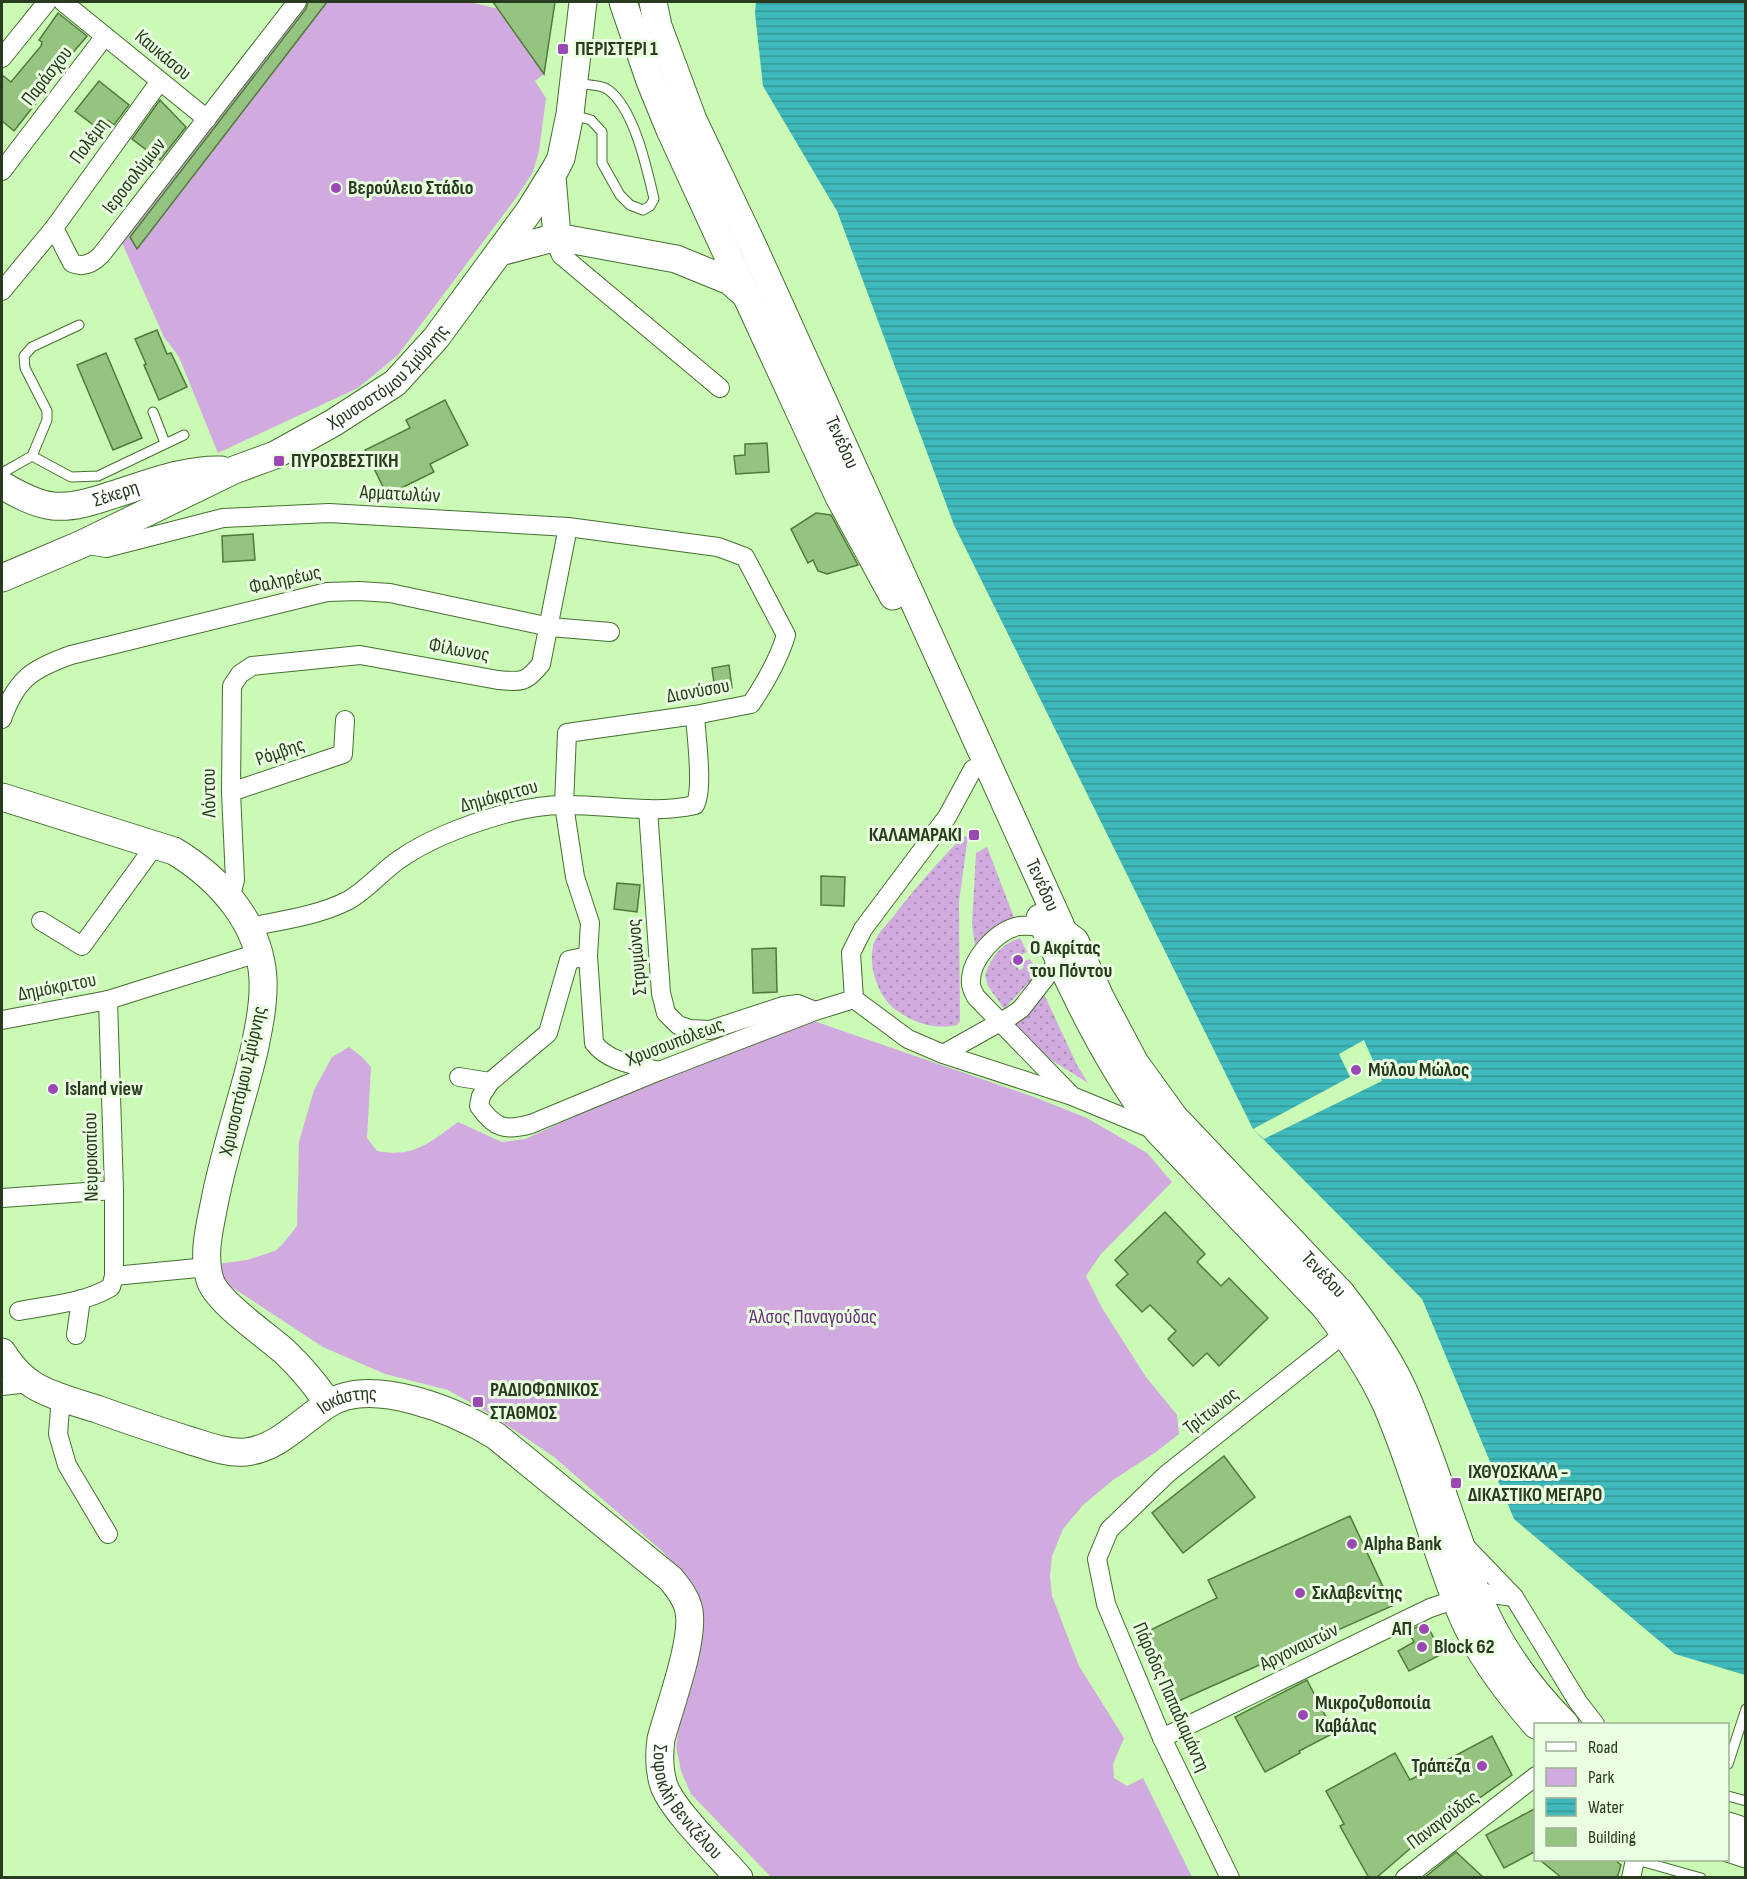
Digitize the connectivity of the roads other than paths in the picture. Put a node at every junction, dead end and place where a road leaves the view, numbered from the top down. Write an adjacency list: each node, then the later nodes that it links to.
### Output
1 (47, 2): 8 (street)
2 (63, 2): 7 (street, Καυκάσου)
3 (297, 2): 12 (street, Ιεροσολύμων)
4 (583, 2): 10 (main road, Χρυσοστόμου Σμύρνης)
5 (623, 2): 16 (main road, Τενέδου)
6 (653, 2): 16 (main road, Τενέδου)
7 (105, 36): 9 (street, Καυκάσου); 13 (street, Παράσχου)
8 (2, 58)
9 (160, 81): 12 (street, Καυκάσου); 15 (street, Πολέμη)
10 (572, 83): 11 (main road, Χρυσοστόμου Σμύρνης); 11 (lane)
11 (570, 114): 14 (main road, Χρυσοστόμου Σμύρνης)
12 (207, 120): 15 (street, Ιεροσολύμων)
13 (2, 171)
14 (552, 176): 17 (main road); 18 (main road, Χρυσοστόμου Σμύρνης)
15 (54, 228): 20 (street)
16 (731, 232): 19 (main road); 21 (main road, Τενέδου); 50 (main road, Τενέδου)
17 (557, 237): 18 (main road); 19 (main road); 23 (street)
18 (500, 252): 28 (main road, Χρυσοστόμου Σμύρνης)
19 (676, 259): 21 (main road)
20 (2, 291)
21 (748, 296): 41 (main road, Τενέδου)
22 (79, 325): 27 (lane)
23 (720, 388)
24 (153, 412): 26 (lane)
25 (184, 435): 26 (lane)
26 (165, 443): 27 (lane)
27 (32, 456): 29 (lane)
28 (234, 470): 30 (main road, Σέκερη); 32 (main road, Χρυσοστόμου Σμύρνης)
29 (2, 473)
30 (2, 485)
31 (568, 527): 32 (street, Αρματωλών); 33 (street, Αρματωλών); 35 (street, Φίλωνος)
32 (82, 544): 34 (main road, Χρυσοστόμου Σμύρνης)
33 (718, 547): 38 (street, Διονύσου)
34 (2, 578)
35 (550, 627): 36 (street, Φαληρέως); 37 (street, Φίλωνος); 39 (street, Φαληρέως)
36 (610, 632)
37 (232, 686): 42 (street, Λόντου)
38 (695, 716): 44 (street, Διονύσου); 45 (street, Δημόκριτου)
39 (2, 719)
40 (345, 720): 42 (street, Ρόμβης)
41 (972, 769): 50 (main road, Τενέδου); 53 (street)
42 (231, 792): 47 (street, Λόντου)
43 (2, 797): 46 (main road, Χρυσοστόμου Σμύρνης)
44 (564, 805): 45 (street, Δημόκριτου); 49 (street, Δημόκριτου); 52 (street)
45 (648, 809): 55 (street, Στρυμώνος)
46 (156, 844): 47 (main road, Χρυσοστόμου Σμύρνης); 48 (street)
47 (230, 899): 49 (main road, Χρυσοστόμου Σμύρνης)
48 (41, 921)
49 (250, 927): 51 (main road, Χρυσοστόμου Σμύρνης)
50 (1061, 941): 57 (street); 57 (street); 63 (main road, Τενέδου); 79 (main road, Τενέδου)
51 (258, 953): 54 (street, Δημόκριτου); 66 (main road, Χρυσοστόμου Σμύρνης)
52 (588, 956): 59 (street); 61 (street)
53 (854, 999): 55 (street, Χρυσουπόλεως); 58 (street)
54 (108, 1000): 56 (street, Δημόκριτου); 64 (street, Νευροκοπίου)
55 (815, 1011): 59 (street, Χρυσουπόλεως)
56 (2, 1020)
57 (1000, 1022): 58 (street); 62 (street)
58 (942, 1054): 62 (street)
59 (658, 1071): 61 (street, Χρυσουπόλεως)
60 (459, 1077): 61 (street)
61 (490, 1082)
62 (1072, 1096): 63 (street)
63 (1158, 1131): 70 (main road, Τενέδου)
64 (114, 1190): 65 (street); 67 (street, Νευροκοπίου)
65 (2, 1198)
66 (208, 1267): 67 (street); 76 (main road, Χρυσοστόμου Σμύρνης)
67 (114, 1276): 68 (street)
68 (81, 1299): 69 (street); 71 (street)
69 (19, 1311)
70 (1345, 1333): 77 (street, Τρίτωνος); 81 (main road, Τενέδου)
71 (76, 1335)
72 (2, 1352): 73 (main road, Ιοκάστης)
73 (29, 1383): 74 (street); 75 (main road, Ιοκάστης)
74 (2, 1387)
75 (61, 1397): 76 (main road, Ιοκάστης); 78 (street)
76 (328, 1403): 80 (main road, Ιοκάστης)
77 (1109, 1530): 87 (street, Πάροδος Παπαδιαμάντη)
78 (108, 1534)
79 (1458, 1539): 81 (main road, Τενέδου); 82 (street)
80 (671, 1579): 98 (main road, Σοφοκλή Βενιζέλου)
81 (1466, 1595): 82 (street); 84 (main road, Τενέδου); 85 (main road, Τενέδου); 87 (street, Αργοναυτών)
82 (1514, 1597): 86 (street)
83 (1746, 1709): 88 (lane)
84 (1534, 1723)
85 (1563, 1723)
86 (1594, 1723)
87 (1162, 1738): 99 (street, Πάροδος Παπαδιαμάντη)
88 (1729, 1761)
89 (1532, 1784): 100 (street, Παναγούδας)
90 (1729, 1796): 91 (lane)
91 (1746, 1801)
92 (1729, 1826): 93 (main road)
93 (1746, 1832)
94 (1729, 1848): 95 (main road)
95 (1746, 1854)
96 (1636, 1861): 101 (street)
97 (1640, 1861): 102 (lane)
98 (739, 1878)
99 (1230, 1878)
100 (1405, 1878)
101 (1630, 1878)
102 (1701, 1878)

